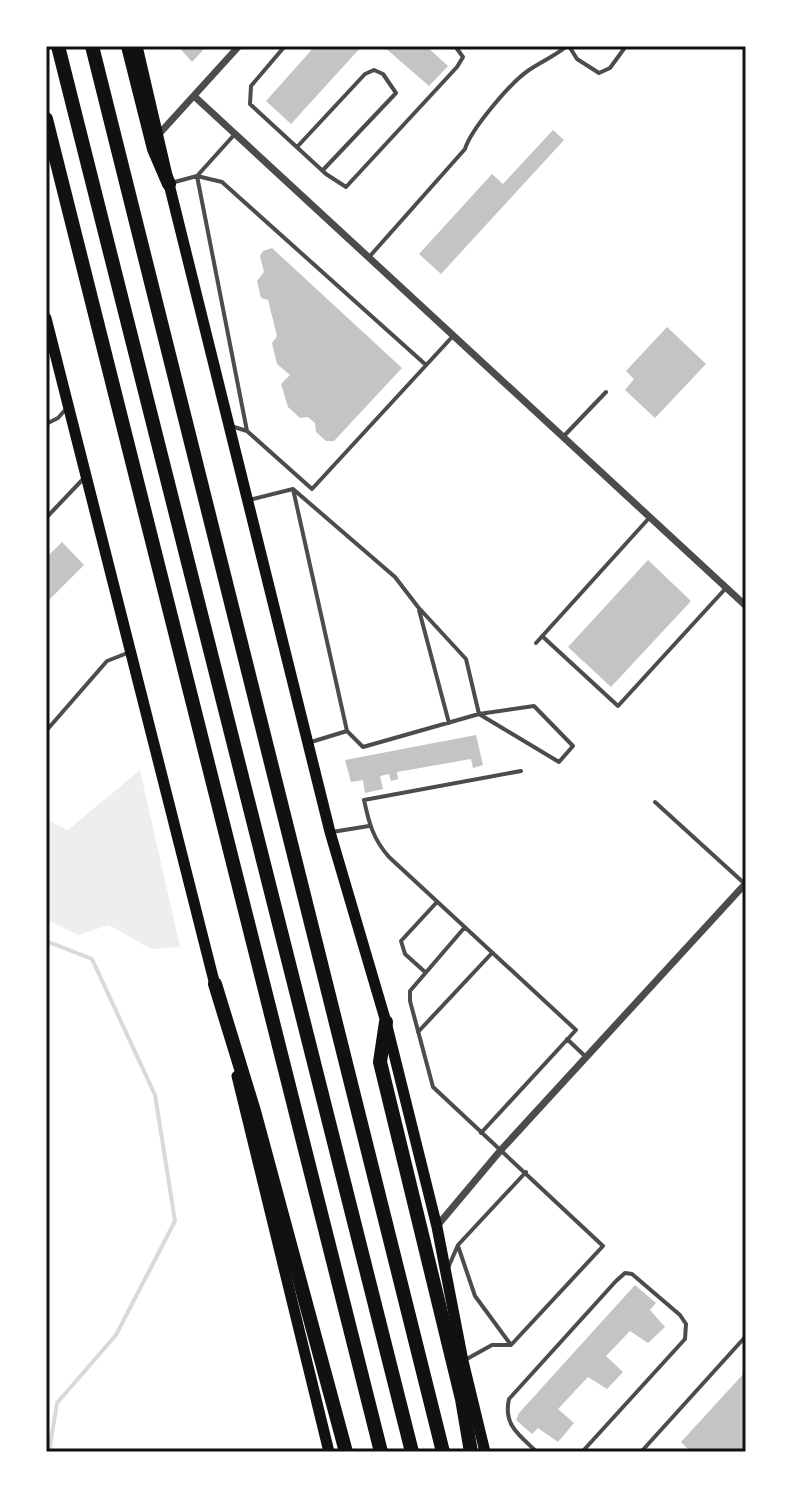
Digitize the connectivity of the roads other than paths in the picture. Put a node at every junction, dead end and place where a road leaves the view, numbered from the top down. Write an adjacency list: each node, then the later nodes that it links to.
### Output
1 (58, 46): 70 (highway)
2 (92, 46): 71 (highway)
3 (128, 46): 17 (highway)
4 (137, 46): 12 (main road)
5 (239, 46): 10 (street)
6 (285, 46): 14 (lane)
7 (455, 46): 15 (lane)
8 (568, 46): 9 (lane); 18 (lane)
9 (626, 46)
10 (194, 96): 12 (street); 13 (street)
11 (46, 119): 69 (highway)
12 (159, 134): 17 (main road)
13 (234, 135): 16 (lane); 18 (street)
14 (297, 147): 15 (lane); 15 (lane)
15 (323, 170)
16 (197, 176): 17 (lane); 21 (lane); 26 (lane)
17 (169, 184): 25 (main road)
18 (368, 258): 20 (street)
19 (46, 318): 23 (main road)
20 (453, 336): 21 (lane); 27 (street)
21 (427, 366): 26 (lane)
22 (606, 392): 27 (lane)
23 (69, 407): 24 (lane); 28 (main road)
24 (46, 424)
25 (229, 426): 26 (lane); 30 (main road)
26 (247, 431)
27 (563, 437): 31 (street)
28 (86, 476): 32 (lane); 38 (main road)
29 (293, 489): 30 (lane); 35 (lane); 42 (lane)
30 (247, 501): 43 (main road)
31 (650, 517): 33 (street); 36 (lane)
32 (46, 518)
33 (726, 588): 34 (street); 36 (lane)
34 (746, 606)
35 (418, 607): 39 (lane); 40 (lane)
36 (542, 636): 37 (lane)
37 (536, 643)
38 (131, 651): 41 (lane); 53 (main road)
39 (479, 714): 39 (lane); 40 (lane)
40 (449, 723): 42 (lane)
41 (46, 731)
42 (347, 731): 43 (lane)
43 (309, 743): 47 (main road)
44 (521, 771): 46 (lane)
45 (655, 802): 48 (lane)
46 (369, 826): 47 (lane); 49 (lane)
47 (330, 832): 54 (main road)
48 (746, 883): 57 (street)
49 (437, 902): 50 (lane); 52 (lane)
50 (465, 927): 51 (lane); 52 (lane)
51 (492, 953): 55 (lane); 56 (lane)
52 (425, 972): 55 (lane)
53 (215, 984): 67 (main road); 68 (highway)
54 (386, 1022): 61 (main road); 72 (highway)
55 (418, 1032): 58 (lane)
56 (567, 1039): 57 (lane); 58 (lane)
57 (586, 1057): 59 (street)
58 (481, 1133): 59 (lane)
59 (500, 1151): 60 (lane); 61 (street)
60 (526, 1172): 62 (lane); 65 (lane)
61 (437, 1227): 63 (main road)
62 (458, 1245): 63 (lane); 65 (lane)
63 (447, 1270): 66 (main road)
64 (746, 1336): 76 (lane)
65 (511, 1345): 66 (lane)
66 (463, 1361): 73 (main road)
67 (329, 1452)
68 (346, 1452)
69 (381, 1452)
70 (412, 1452)
71 (443, 1452)
72 (471, 1452)
73 (485, 1452)
74 (537, 1452): 75 (lane)
75 (582, 1452)
76 (641, 1452)

